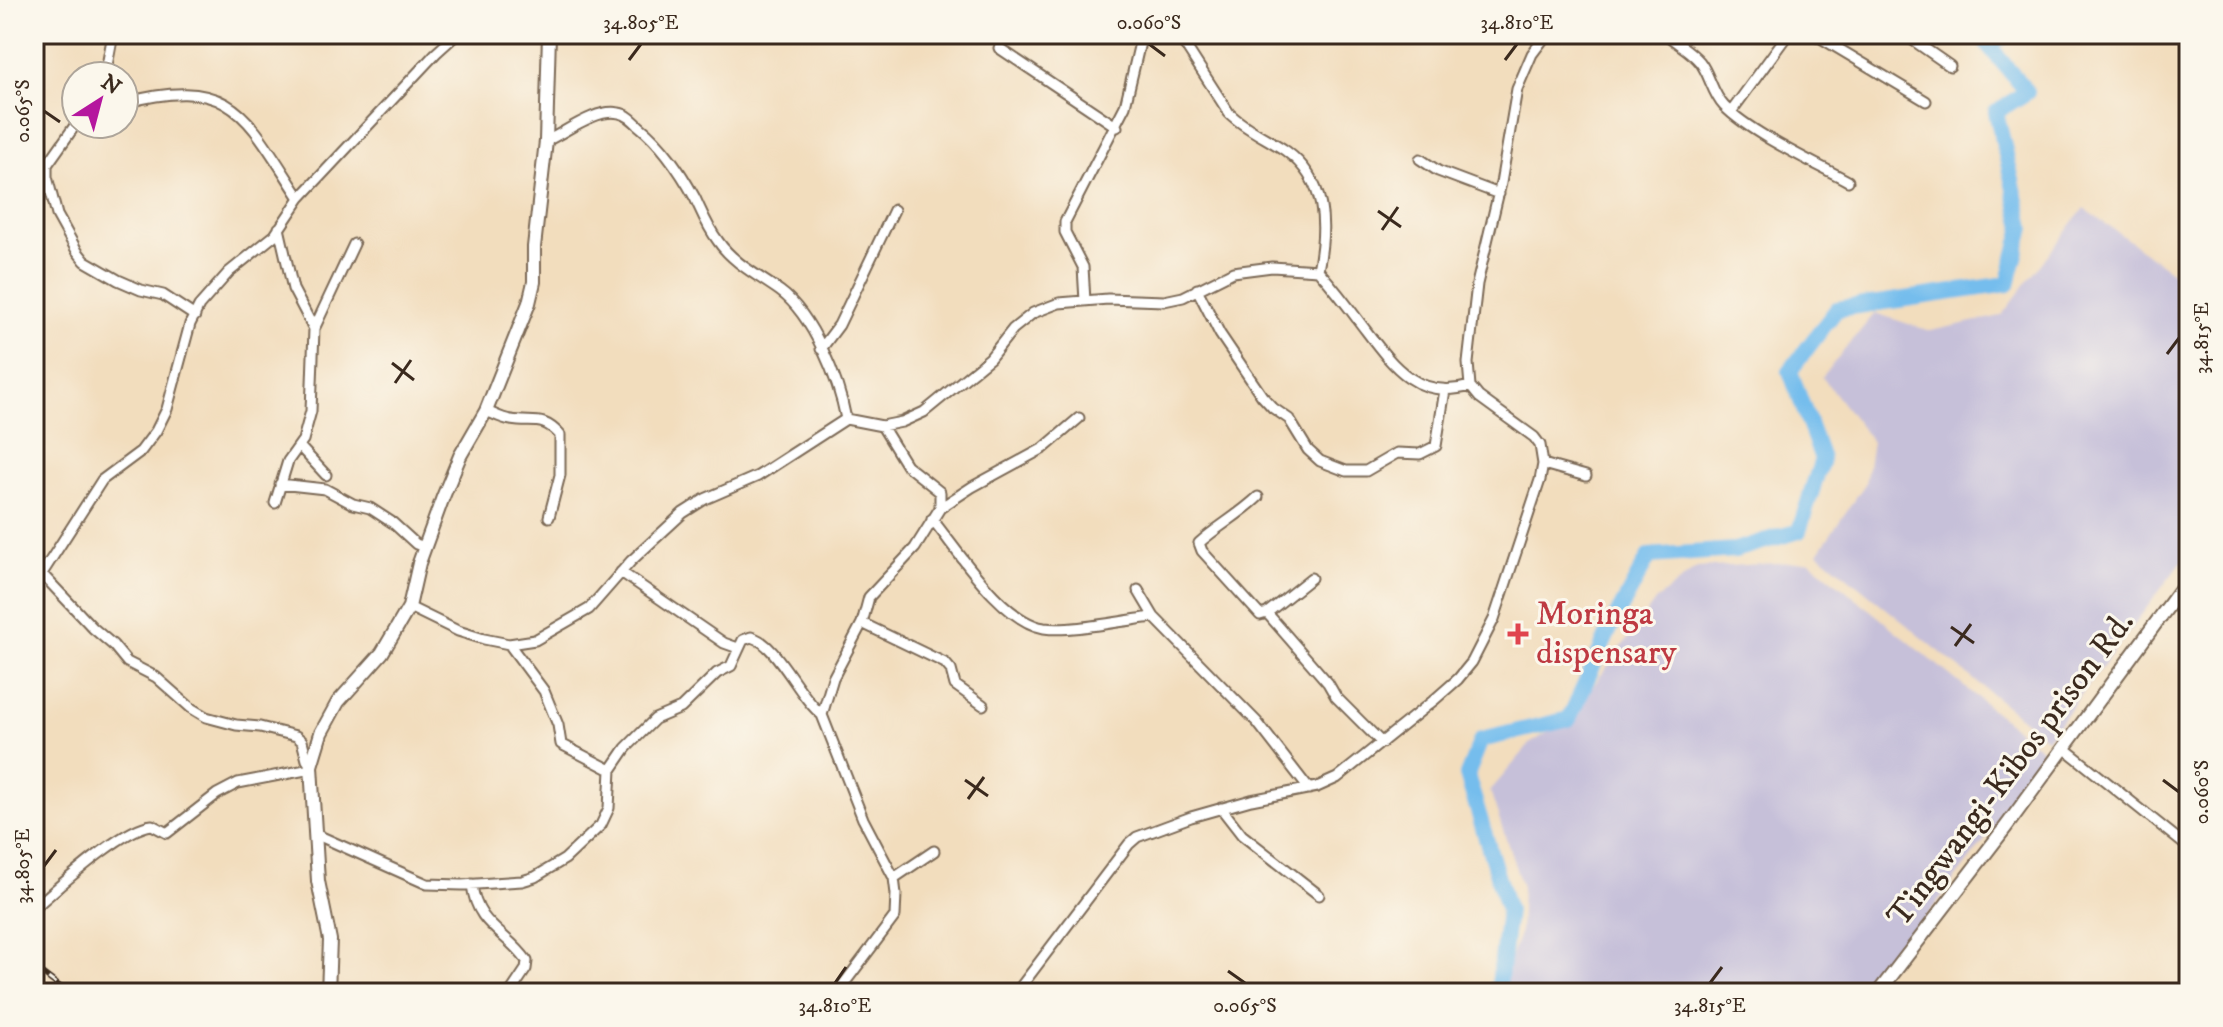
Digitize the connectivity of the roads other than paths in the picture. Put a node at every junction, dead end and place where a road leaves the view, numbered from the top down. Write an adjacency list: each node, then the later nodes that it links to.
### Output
1 (113, 34): 12 (street)
2 (457, 34): 25 (street)
3 (549, 34): 19 (street)
4 (1142, 34): 17 (street)
5 (1178, 34): 29 (street)
6 (1547, 34): 24 (street)
7 (1666, 34): 16 (street)
8 (1788, 34): 16 (street)
9 (1814, 34): 15 (street)
10 (1904, 34): 13 (street)
11 (999, 48): 17 (street)
12 (108, 60)
13 (1950, 66)
14 (140, 100): 25 (street)
15 (1926, 101)
16 (1731, 112): 23 (street)
17 (1117, 127): 31 (street)
18 (65, 140): 21 (street)
19 (546, 141): 34 (street); 37 (street)
20 (1420, 159): 24 (street)
21 (47, 165): 22 (street); 32 (street)
22 (34, 170)
23 (1848, 181)
24 (1499, 194): 35 (street)
25 (300, 198): 27 (street)
26 (894, 210): 34 (street)
27 (279, 228): 32 (street); 33 (street)
28 (354, 244): 33 (street)
29 (1318, 270): 30 (street); 36 (street)
30 (1197, 289): 31 (street); 36 (street)
31 (1085, 301): 40 (street)
32 (195, 316): 54 (street)
33 (314, 329): 41 (street)
34 (821, 349): 39 (street)
35 (1470, 386): 36 (street); 42 (street)
36 (1445, 390)
37 (486, 411): 49 (street); 51 (street)
38 (1079, 418): 48 (street)
39 (846, 419): 40 (street); 53 (street)
40 (882, 426): 48 (street)
41 (300, 447): 43 (street); 45 (street)
42 (1543, 464): 44 (street); 67 (street)
43 (326, 475)
44 (1586, 476)
45 (280, 484): 47 (street); 51 (street)
46 (1258, 497): 60 (street)
47 (275, 503)
48 (940, 508): 50 (street)
49 (549, 517)
50 (932, 519): 61 (street); 62 (street)
51 (425, 547): 59 (street)
52 (34, 562): 54 (street)
53 (621, 572): 63 (street); 64 (street)
54 (42, 574): 57 (street); 69 (street)
55 (1311, 578): 60 (street)
56 (2189, 578): 68 (street, Tingwangi-Kibos prison Rd.)
57 (34, 586)
58 (1138, 590): 61 (street)
59 (409, 607): 63 (street); 69 (street)
60 (1267, 613): 67 (street)
61 (1154, 617): 71 (street)
62 (862, 623): 65 (street); 66 (street)
63 (509, 644): 70 (street)
64 (738, 648): 66 (street); 70 (street)
65 (983, 705)
66 (822, 715): 76 (street)
67 (1382, 743): 71 (street)
68 (2064, 748): 74 (street); 84 (street, Tingwangi-Kibos prison Rd.)
69 (311, 768): 73 (street); 79 (street)
70 (611, 770): 77 (street)
71 (1309, 789): 72 (street)
72 (1221, 808): 78 (street); 83 (street)
73 (315, 834): 77 (street); 80 (street)
74 (2189, 848)
75 (934, 851): 76 (street)
76 (894, 878): 82 (street)
77 (472, 884): 81 (street)
78 (1319, 895)
79 (34, 908)
80 (328, 993)
81 (510, 993)
82 (837, 993)
83 (1016, 993)
84 (1878, 993)

